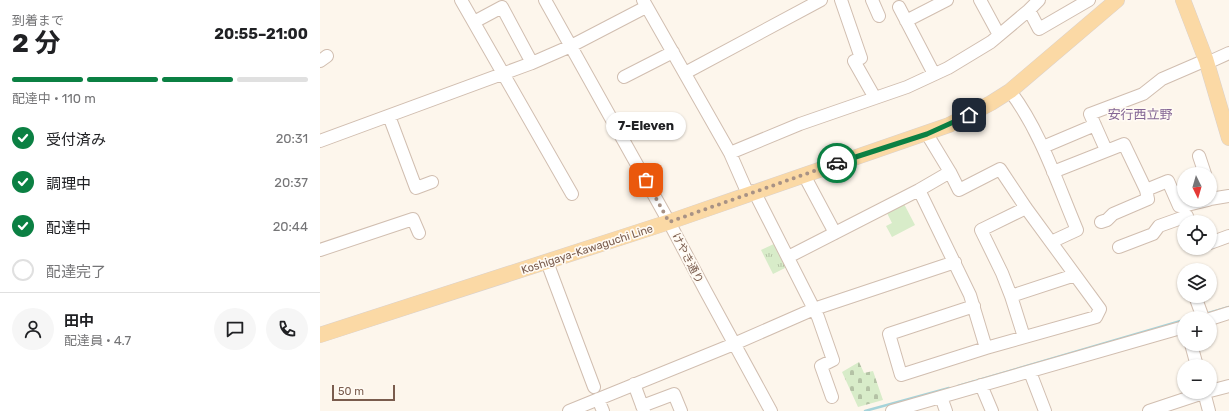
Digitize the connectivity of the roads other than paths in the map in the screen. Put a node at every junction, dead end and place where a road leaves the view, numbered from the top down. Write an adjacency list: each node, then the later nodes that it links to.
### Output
1 (461, 0): 17 (street)
2 (546, 0): 19 (street, けやき通り)
3 (821, 0): 24 (street)
4 (841, 0): 29 (street)
5 (872, 0): 15 (street)
6 (947, 0): 16 (street)
7 (980, 0): 18 (street)
8 (1039, 0): 14 (street)
9 (1089, 0): 14 (street)
10 (1117, 0): 28 (main road, Koshigaya-Kawaguchi Line)
11 (1183, 0): 22 (main road)
12 (645, 3): 19 (street); 20 (street)
13 (899, 3): 16 (street)
14 (1029, 10): 18 (street)
15 (879, 16)
16 (906, 21): 26 (street)
17 (474, 22): 23 (street); 25 (street)
18 (999, 35): 26 (street)
19 (571, 46): 23 (street); 54 (street, けやき通り)
20 (673, 52): 24 (street); 27 (street)
21 (1229, 52): 22 (street)
22 (1206, 61): 31 (street); 33 (main road)
23 (532, 63): 25 (street)
24 (685, 73): 37 (street)
25 (504, 74): 30 (street); 47 (street)
26 (934, 74): 29 (street)
27 (624, 77)
28 (1010, 91): 32 (main road, Koshigaya-Kawaguchi Line); 35 (street)
29 (875, 98): 37 (street)
30 (389, 116): 34 (street); 43 (street)
31 (1095, 125): 35 (street); 36 (street)
32 (927, 134): 40 (street); 42 (main road, Koshigaya-Kawaguchi Line)
33 (1229, 138)
34 (320, 142)
35 (1043, 147): 41 (street)
36 (1106, 150): 41 (street); 45 (street)
37 (730, 153): 46 (street)
38 (1200, 156): 39 (street)
39 (1203, 167)
40 (950, 172): 44 (street); 51 (street)
41 (1053, 172): 60 (street)
42 (804, 174): 46 (main road, Koshigaya-Kawaguchi Line); 57 (street)
43 (432, 182)
44 (920, 190): 57 (street); 65 (street)
45 (1146, 190): 52 (street); 55 (street)
46 (751, 193): 54 (main road, Koshigaya-Kawaguchi Line); 63 (street)
47 (572, 194)
48 (1229, 196): 49 (street)
49 (1217, 197)
50 (1197, 207): 52 (street)
51 (1026, 208): 60 (street); 67 (street)
52 (1187, 215)
53 (1177, 219): 61 (street)
54 (669, 222): 64 (main road, Koshigaya-Kawaguchi Line); 75 (street, けやき通り)
55 (1101, 222)
56 (419, 233): 62 (street)
57 (834, 234): 63 (street)
58 (1229, 236): 59 (street)
59 (1217, 240)
60 (1051, 242): 66 (street)
61 (1119, 247)
62 (321, 252)
63 (788, 257): 69 (street)
64 (547, 262): 73 (main road, Koshigaya-Kawaguchi Line); 81 (street)
65 (955, 262): 68 (street); 69 (street)
66 (1075, 275): 67 (street); 74 (street)
67 (1011, 296): 74 (street)
68 (974, 306): 76 (street); 76 (street)
69 (814, 309): 75 (street); 83 (street)
70 (1229, 313): 71 (street)
71 (1217, 317)
72 (1177, 329): 77 (street)
73 (320, 335)
74 (1024, 337): 76 (street)
75 (734, 344): 78 (street); 92 (street, けやき通り)
76 (986, 348)
77 (1030, 372): 79 (street); 96 (street)
78 (634, 384): 85 (street); 88 (street)
79 (981, 385): 84 (street); 95 (street)
80 (1229, 386): 82 (street)
81 (594, 387)
82 (1217, 389)
83 (832, 397)
84 (941, 397): 93 (street); 94 (street)
85 (598, 399): 89 (street); 90 (street)
86 (1185, 399): 97 (street)
87 (1207, 399): 98 (street)
88 (643, 408): 91 (street)
89 (571, 411)
90 (603, 411)
91 (681, 411)
92 (771, 411)
93 (892, 411)
94 (946, 411)
95 (992, 411)
96 (1045, 411)
97 (1149, 411)
98 (1209, 411)

